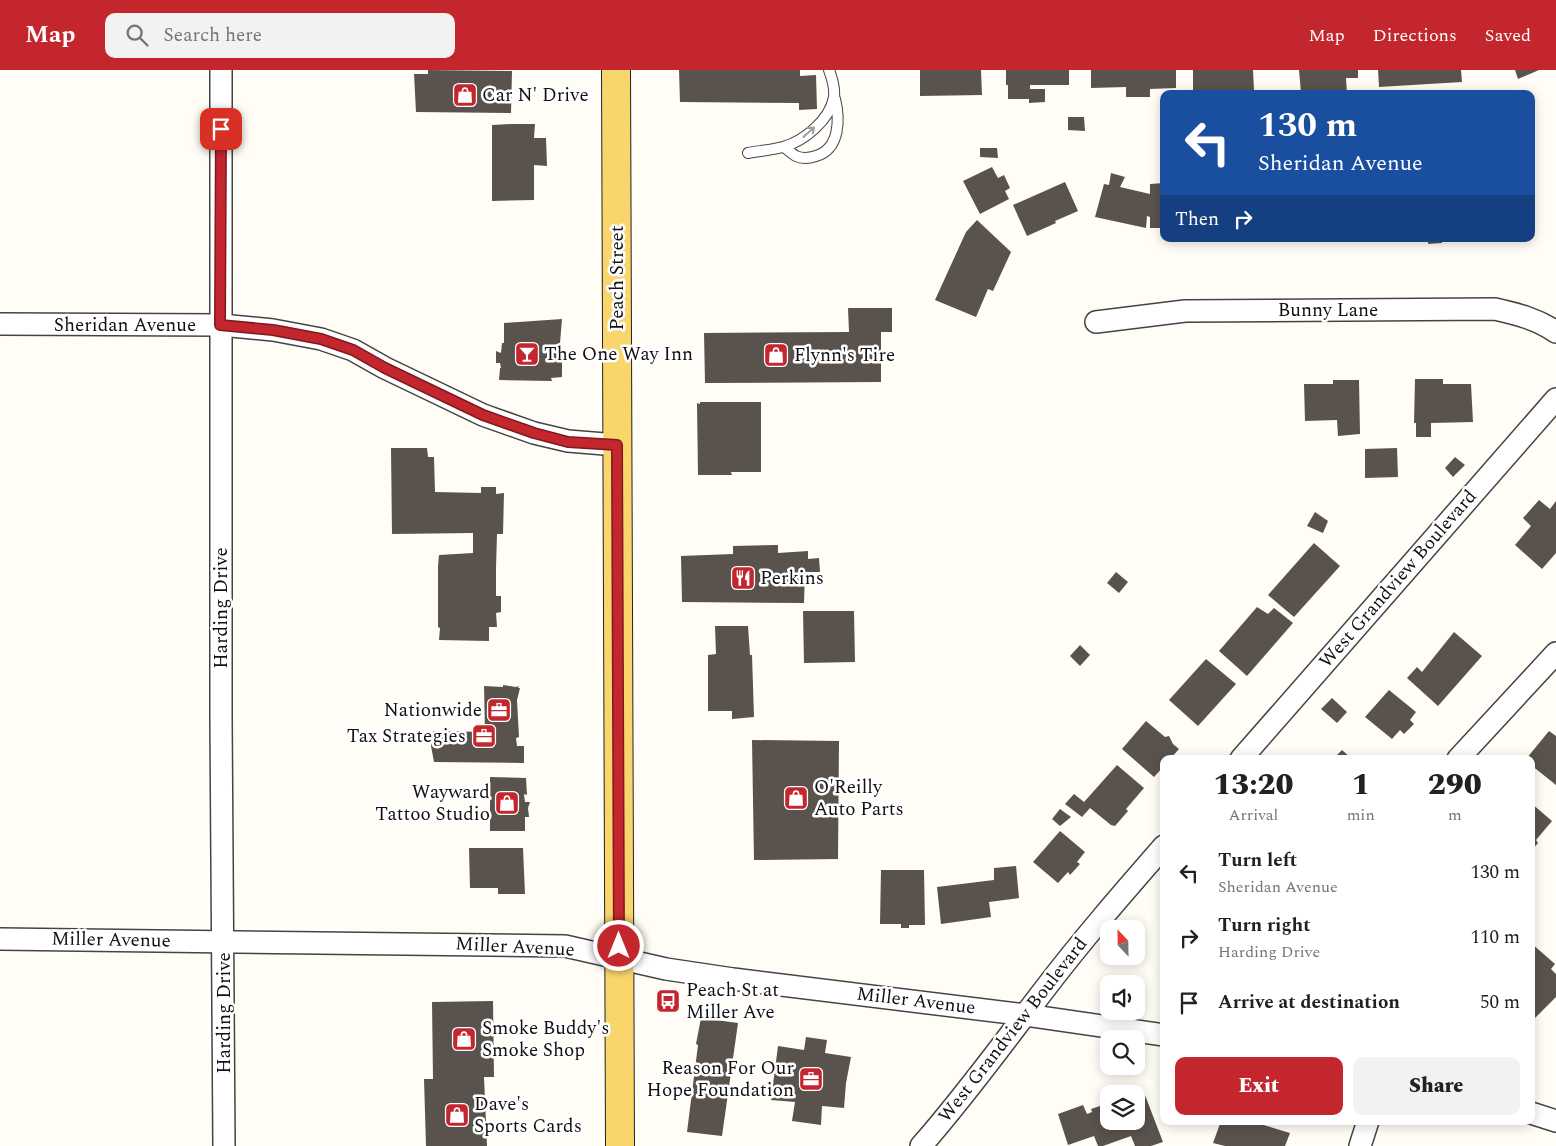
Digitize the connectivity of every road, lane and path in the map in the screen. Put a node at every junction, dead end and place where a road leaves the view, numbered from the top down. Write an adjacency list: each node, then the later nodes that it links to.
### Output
1 (221, 70): 9 (street, Harding Drive)
2 (616, 70): 12 (main road, Peach Street)
3 (829, 70): 4 (lane)
4 (834, 96): 5 (lane, one-way to 4); 5 (lane)
5 (784, 146): 6 (lane)
6 (748, 153)
7 (1096, 322): 10 (street, Bunny Lane)
8 (0, 324): 9 (street, Sheridan Avenue)
9 (220, 325): 12 (street, Sheridan Avenue); 18 (street, Harding Drive)
10 (1556, 332)
11 (1556, 399): 14 (street, West Grandview Boulevard)
12 (617, 445): 19 (main road, Peach Street)
13 (1556, 653): 15 (street)
14 (1244, 755)
15 (1462, 755)
16 (1160, 851): 20 (street, West Grandview Boulevard)
17 (0, 938): 18 (street, Miller Avenue)
18 (223, 941): 19 (street, Miller Avenue); 25 (street, Harding Drive)
19 (619, 959): 20 (street, Miller Avenue); 26 (main road, Peach Street)
20 (1026, 1015): 21 (street, Miller Avenue); 27 (street, West Grandview Boulevard)
21 (1160, 1034)
22 (1535, 1114): 23 (street)
23 (1556, 1121)
24 (1367, 1125): 28 (street)
25 (224, 1146)
26 (620, 1146)
27 (922, 1146)
28 (1360, 1146)

